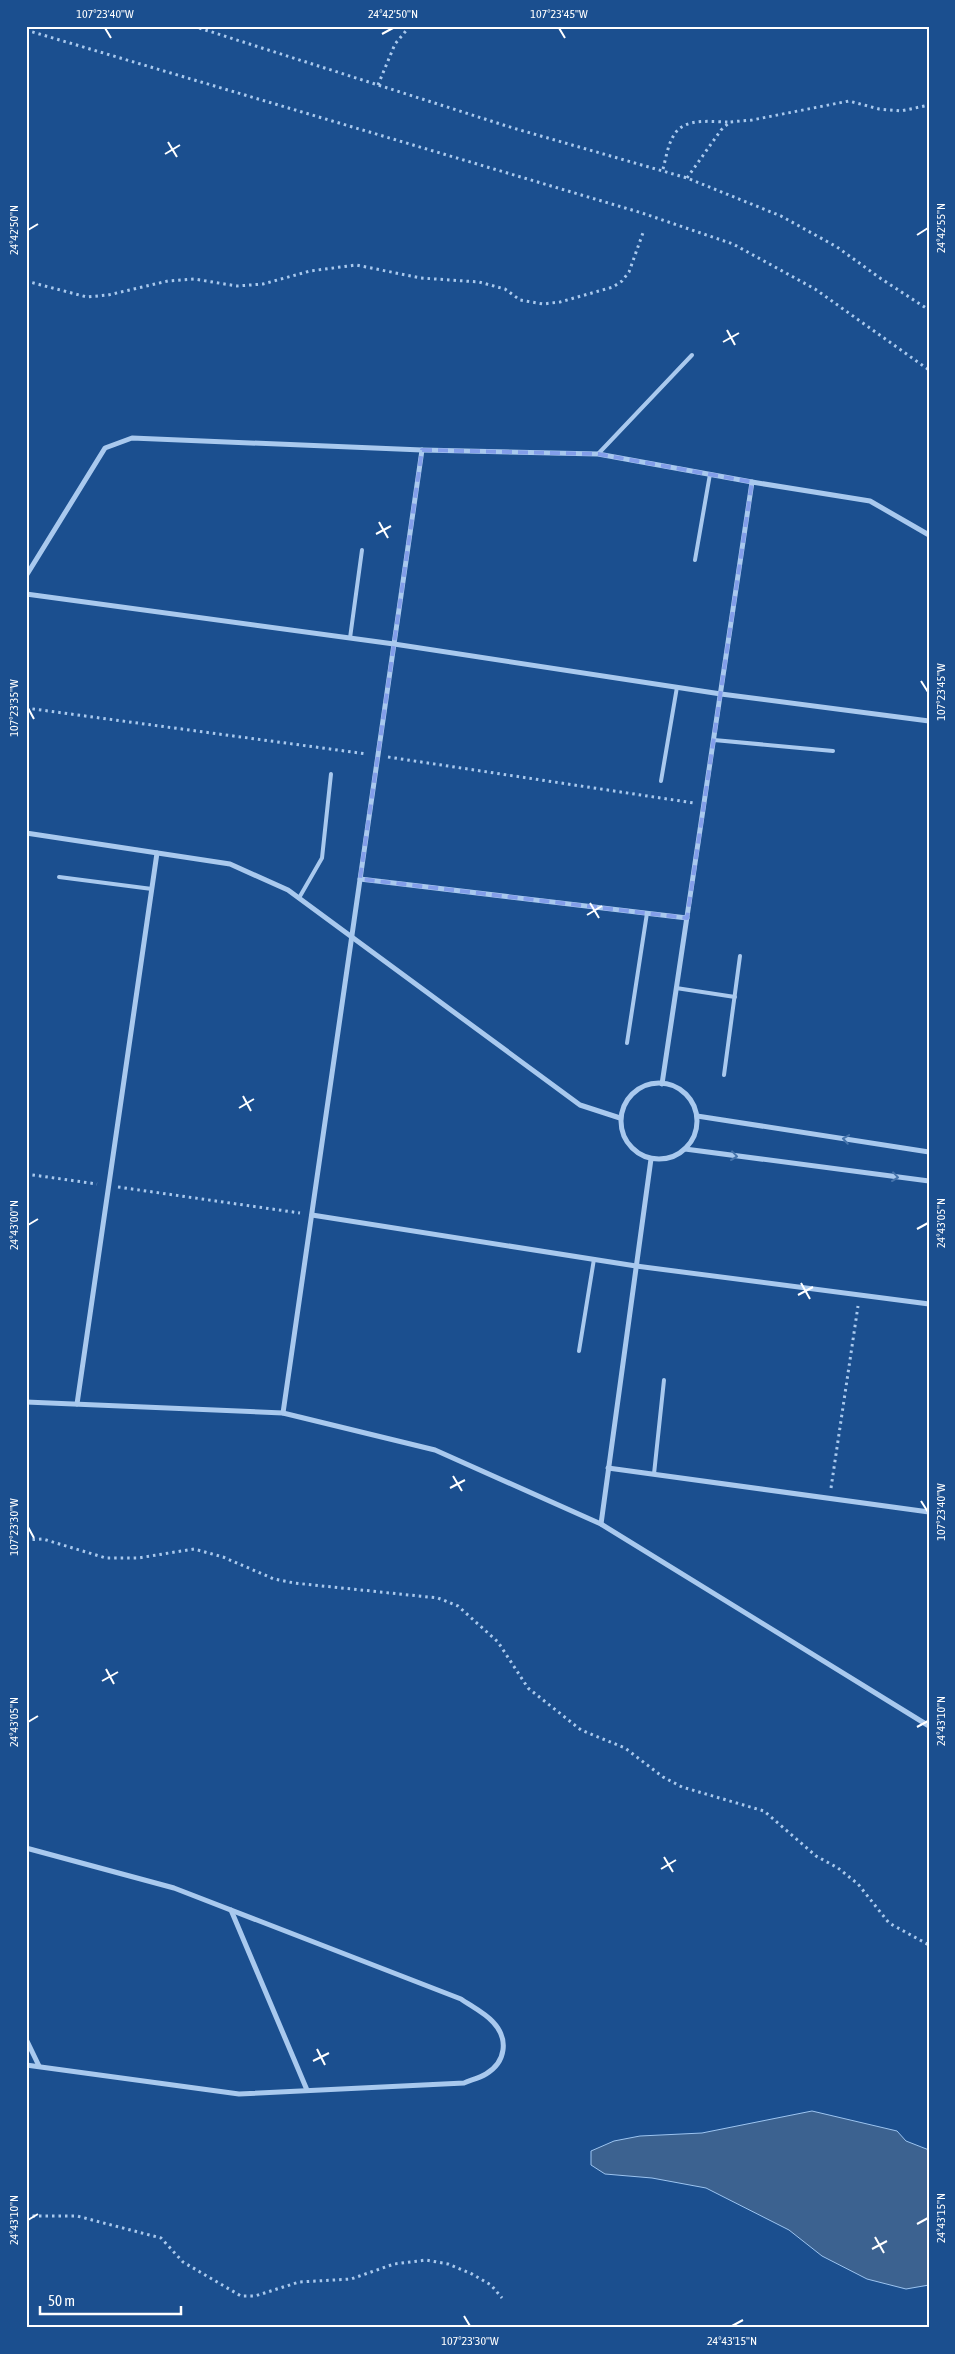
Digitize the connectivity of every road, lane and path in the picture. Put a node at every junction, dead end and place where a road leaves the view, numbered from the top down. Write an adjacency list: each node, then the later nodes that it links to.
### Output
1 (193, 26): 4 (path)
2 (410, 26): 4 (path)
3 (26, 30): 13 (path)
4 (378, 85): 8 (path)
5 (929, 105): 6 (path)
6 (730, 122): 7 (path); 8 (path)
7 (663, 169)
8 (687, 178): 11 (path)
9 (644, 230): 10 (path)
10 (26, 281)
11 (929, 310)
12 (692, 355): 15 (lane)
13 (929, 370)
14 (422, 450): 15 (street); 21 (street); 24 (street)
15 (598, 454): 16 (street)
16 (710, 474): 17 (street); 20 (lane)
17 (752, 482): 18 (street); 26 (street)
18 (929, 536)
19 (362, 550): 23 (lane)
20 (695, 560)
21 (26, 576)
22 (26, 594): 23 (street)
23 (350, 638): 24 (street)
24 (394, 644): 25 (street); 35 (street)
25 (677, 687): 26 (street); 31 (lane)
26 (721, 694): 27 (street); 28 (street)
27 (929, 722)
28 (714, 740): 29 (lane); 39 (street)
29 (833, 751)
30 (331, 774): 37 (lane)
31 (661, 781)
32 (26, 833): 33 (street)
33 (157, 853): 36 (street); 37 (street)
34 (59, 877): 36 (lane)
35 (360, 879): 38 (street); 40 (street)
36 (152, 889): 54 (street)
37 (299, 898): 40 (street)
38 (647, 913): 39 (street); 44 (lane)
39 (687, 918): 42 (street)
40 (352, 937): 48 (street); 55 (street)
41 (740, 956): 43 (lane)
42 (676, 988): 43 (lane); 46 (street)
43 (734, 997): 45 (lane)
44 (626, 1043)
45 (724, 1075)
46 (662, 1084): 47 (street); 48 (street)
47 (697, 1116): 49 (street); 50 (street, one-way to 47)
48 (620, 1118): 51 (street)
49 (685, 1149): 51 (street); 53 (street, one-way to 53)
50 (929, 1152)
51 (651, 1159): 57 (street)
52 (26, 1174): 54 (path)
53 (929, 1181)
54 (109, 1186): 55 (path); 63 (street)
55 (312, 1215): 56 (street); 64 (street)
56 (594, 1259): 57 (street); 60 (lane)
57 (636, 1266): 58 (street); 65 (street)
58 (860, 1295): 59 (street); 67 (path)
59 (929, 1304)
60 (579, 1351)
61 (664, 1380): 66 (lane)
62 (26, 1402): 63 (street)
63 (77, 1404): 64 (street)
64 (283, 1413): 69 (street)
65 (608, 1468): 66 (street); 69 (street)
66 (654, 1474): 67 (street)
67 (829, 1498): 68 (street)
68 (929, 1512)
69 (601, 1524): 71 (street)
70 (26, 1540): 74 (path)
71 (929, 1726)
72 (26, 1848): 73 (street)
73 (231, 1910): 78 (street); 78 (street)
74 (929, 1945)
75 (26, 2039): 77 (street)
76 (26, 2065): 77 (street)
77 (40, 2066): 78 (street)
78 (307, 2090)
79 (26, 2216): 80 (path)
80 (502, 2298)

